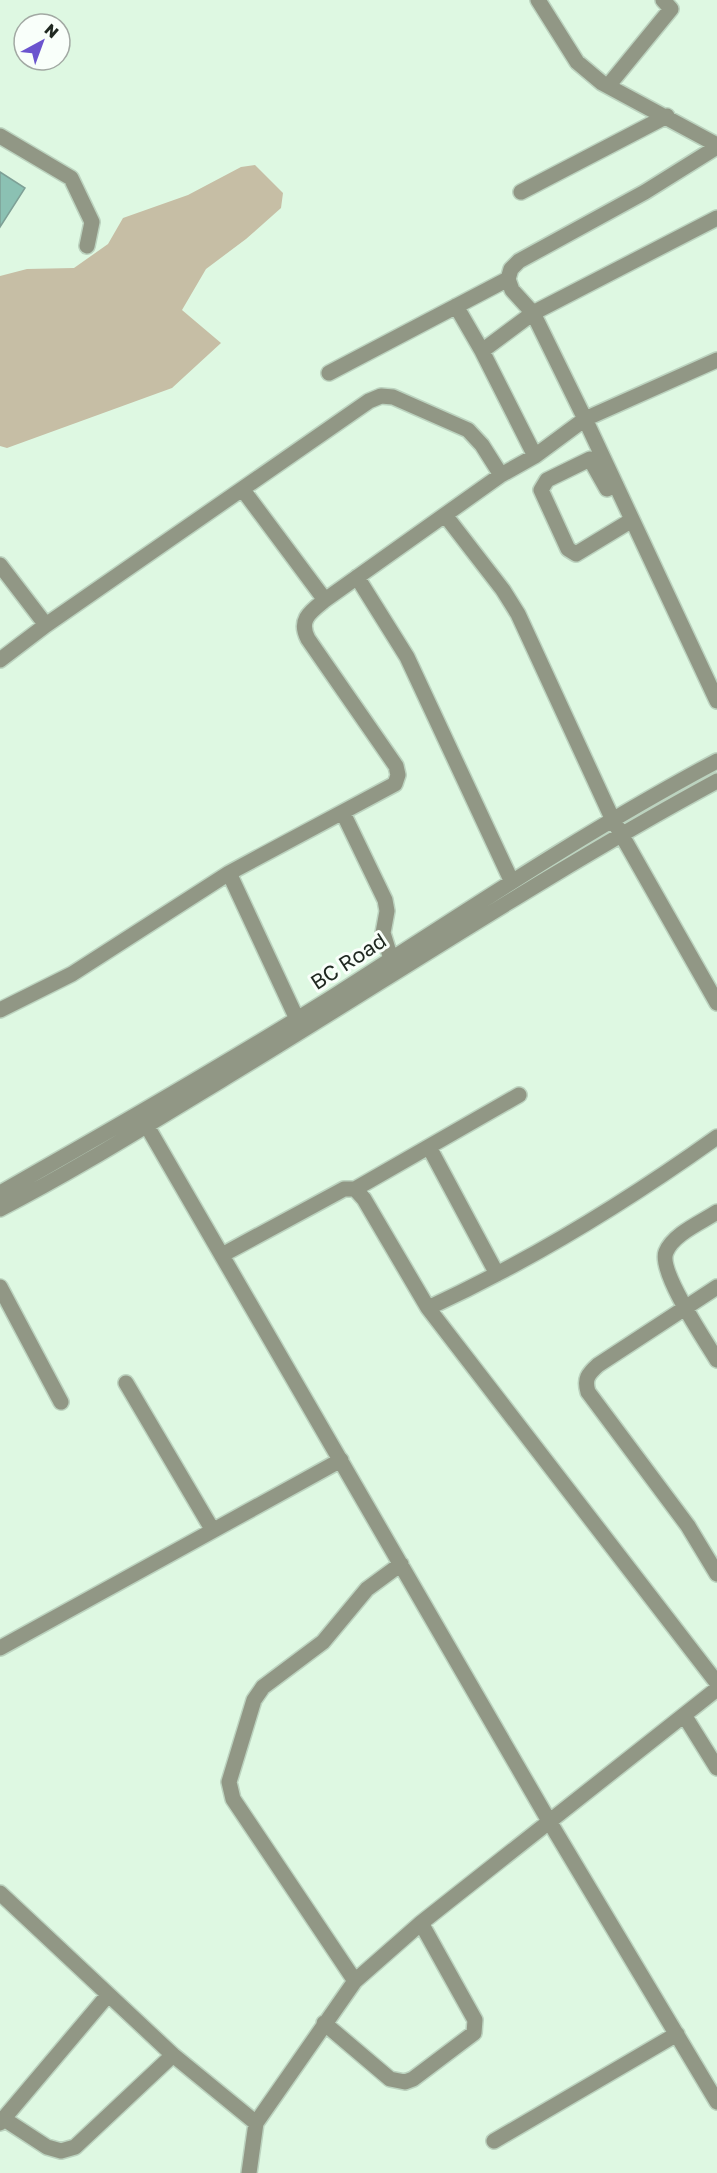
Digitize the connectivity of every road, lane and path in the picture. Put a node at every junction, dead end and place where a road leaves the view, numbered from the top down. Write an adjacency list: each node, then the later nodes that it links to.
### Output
1 (538, 0): 3 (street)
2 (663, 0): 3 (street)
3 (608, 86): 4 (street)
4 (667, 116): 6 (street); 7 (street)
5 (0, 136): 9 (street)
6 (717, 146): 10 (street)
7 (521, 192)
8 (717, 218): 12 (street)
9 (87, 246)
10 (508, 279): 11 (street); 12 (street)
11 (456, 306): 13 (street); 15 (street)
12 (533, 314): 13 (street); 16 (street)
13 (482, 351): 17 (street)
14 (715, 365): 16 (street)
15 (329, 374)
16 (585, 419): 17 (street); 19 (street)
17 (535, 456): 18 (street)
18 (501, 475): 20 (street); 21 (street)
19 (612, 487): 22 (street); 22 (street)
20 (243, 490): 25 (street); 26 (street)
21 (445, 515): 24 (street); 32 (street)
22 (629, 522): 28 (street)
23 (0, 565): 26 (street)
24 (357, 577): 25 (street); 35 (street)
25 (325, 600): 31 (street)
26 (46, 625): 27 (street)
27 (0, 660)
28 (717, 701)
29 (717, 761): 32 (street, BC Road)
30 (716, 783): 33 (street, BC Road)
31 (344, 813): 34 (street); 36 (street)
32 (612, 818): 33 (street); 35 (street, BC Road)
33 (620, 834): 37 (street); 41 (street, BC Road)
34 (230, 873): 38 (street); 39 (street)
35 (511, 880): 36 (street, BC Road)
36 (391, 958): 39 (street, BC Road)
37 (717, 1004)
38 (0, 1010)
39 (297, 1019): 41 (street, BC Road)
40 (519, 1095): 43 (street)
41 (144, 1120): 45 (street, BC Road); 46 (street, BC Road); 48 (street)
42 (717, 1137): 49 (street)
43 (429, 1147): 44 (street); 49 (street)
44 (355, 1189): 48 (street); 52 (street)
45 (0, 1193)
46 (0, 1209)
47 (717, 1212): 53 (street)
48 (222, 1255): 57 (street)
49 (497, 1274): 52 (street)
50 (0, 1287): 56 (street)
51 (717, 1287): 53 (street)
52 (428, 1308): 62 (street)
53 (685, 1309): 54 (street); 60 (street)
54 (717, 1360)
55 (126, 1383): 58 (street)
56 (61, 1402)
57 (341, 1461): 58 (street); 59 (street)
58 (212, 1529): 61 (street)
59 (401, 1564): 66 (street); 69 (street)
60 (717, 1574)
61 (0, 1648)
62 (717, 1683)
63 (717, 1689): 64 (street)
64 (684, 1715): 65 (street); 66 (street)
65 (717, 1768)
66 (549, 1821): 68 (street); 72 (street)
67 (0, 1893): 70 (street)
68 (421, 1923): 69 (street); 71 (street)
69 (355, 1981): 71 (street)
70 (108, 1995): 73 (street); 76 (street)
71 (324, 2023): 77 (street)
72 (677, 2034): 74 (street); 78 (street)
73 (172, 2055): 76 (street); 77 (street)
74 (711, 2076): 75 (street)
75 (717, 2102)
76 (2, 2121)
77 (256, 2123): 79 (street)
78 (494, 2142)
79 (249, 2173)

